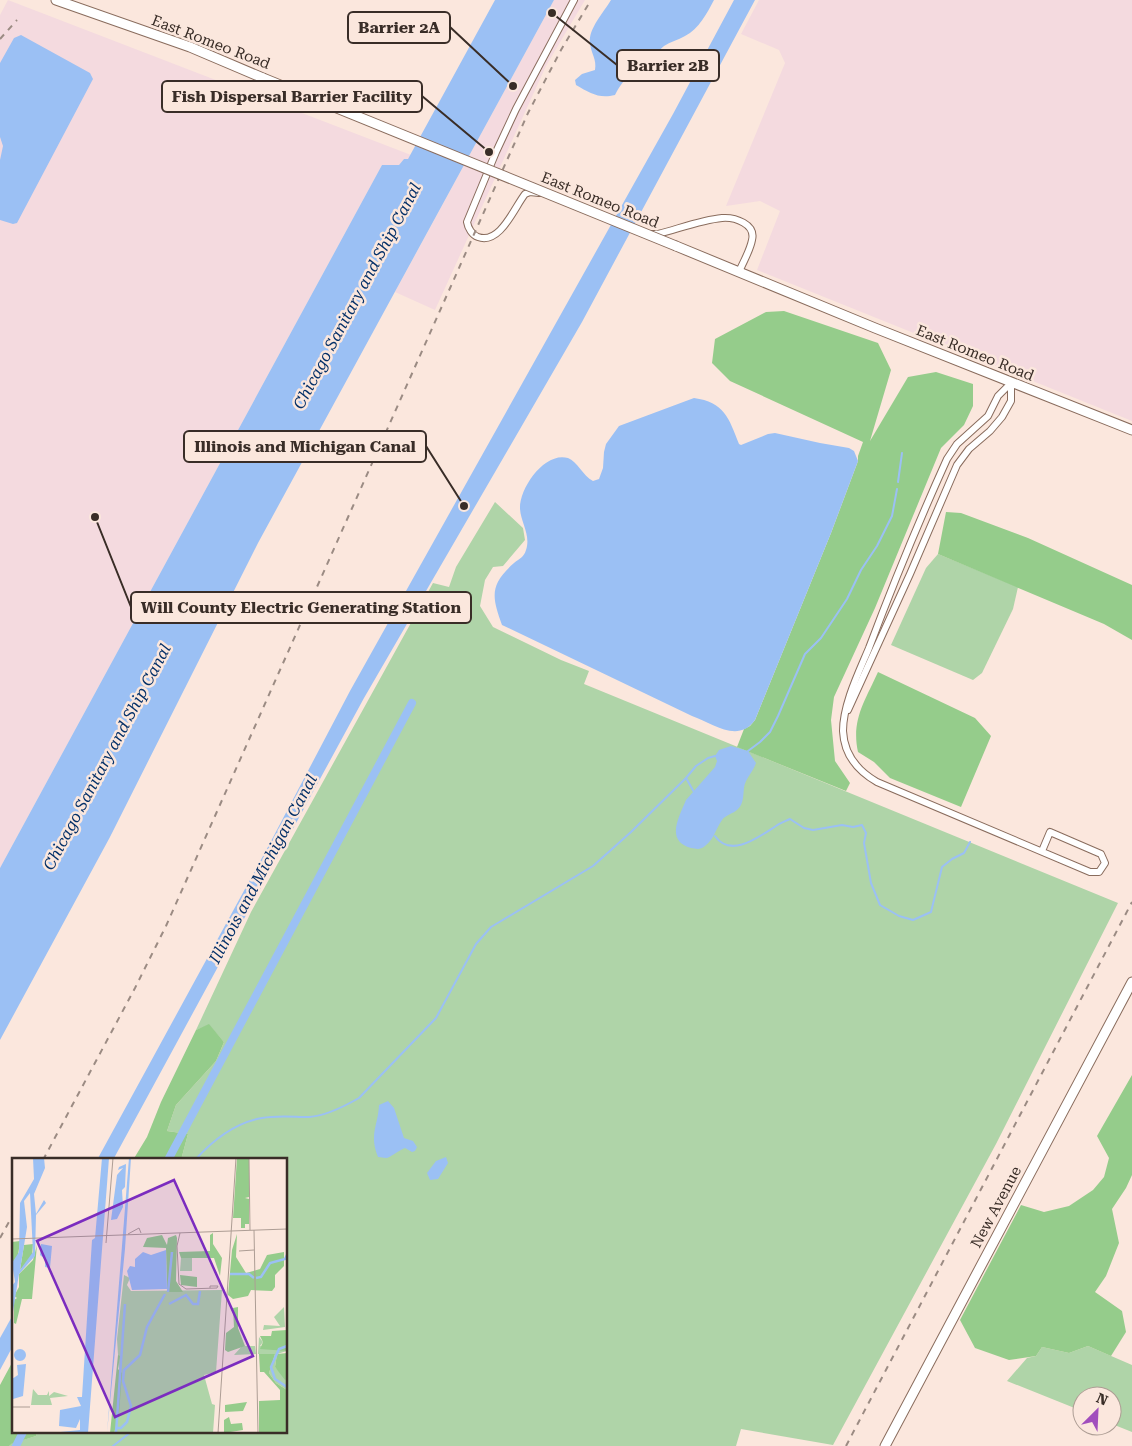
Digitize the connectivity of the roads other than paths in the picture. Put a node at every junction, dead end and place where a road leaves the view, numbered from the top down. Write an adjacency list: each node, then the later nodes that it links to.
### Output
1 (56, 0): 3 (main road, East Romeo Road, bridge)
2 (574, 0): 3 (street, bridge)
3 (739, 272): 4 (main road, East Romeo Road)
4 (1011, 382): 5 (main road, East Romeo Road); 6 (street); 6 (street)
5 (1132, 430)
6 (846, 712): 7 (street)
7 (1042, 851): 7 (street)
8 (1132, 982): 9 (main road, New Avenue)
9 (885, 1446)

